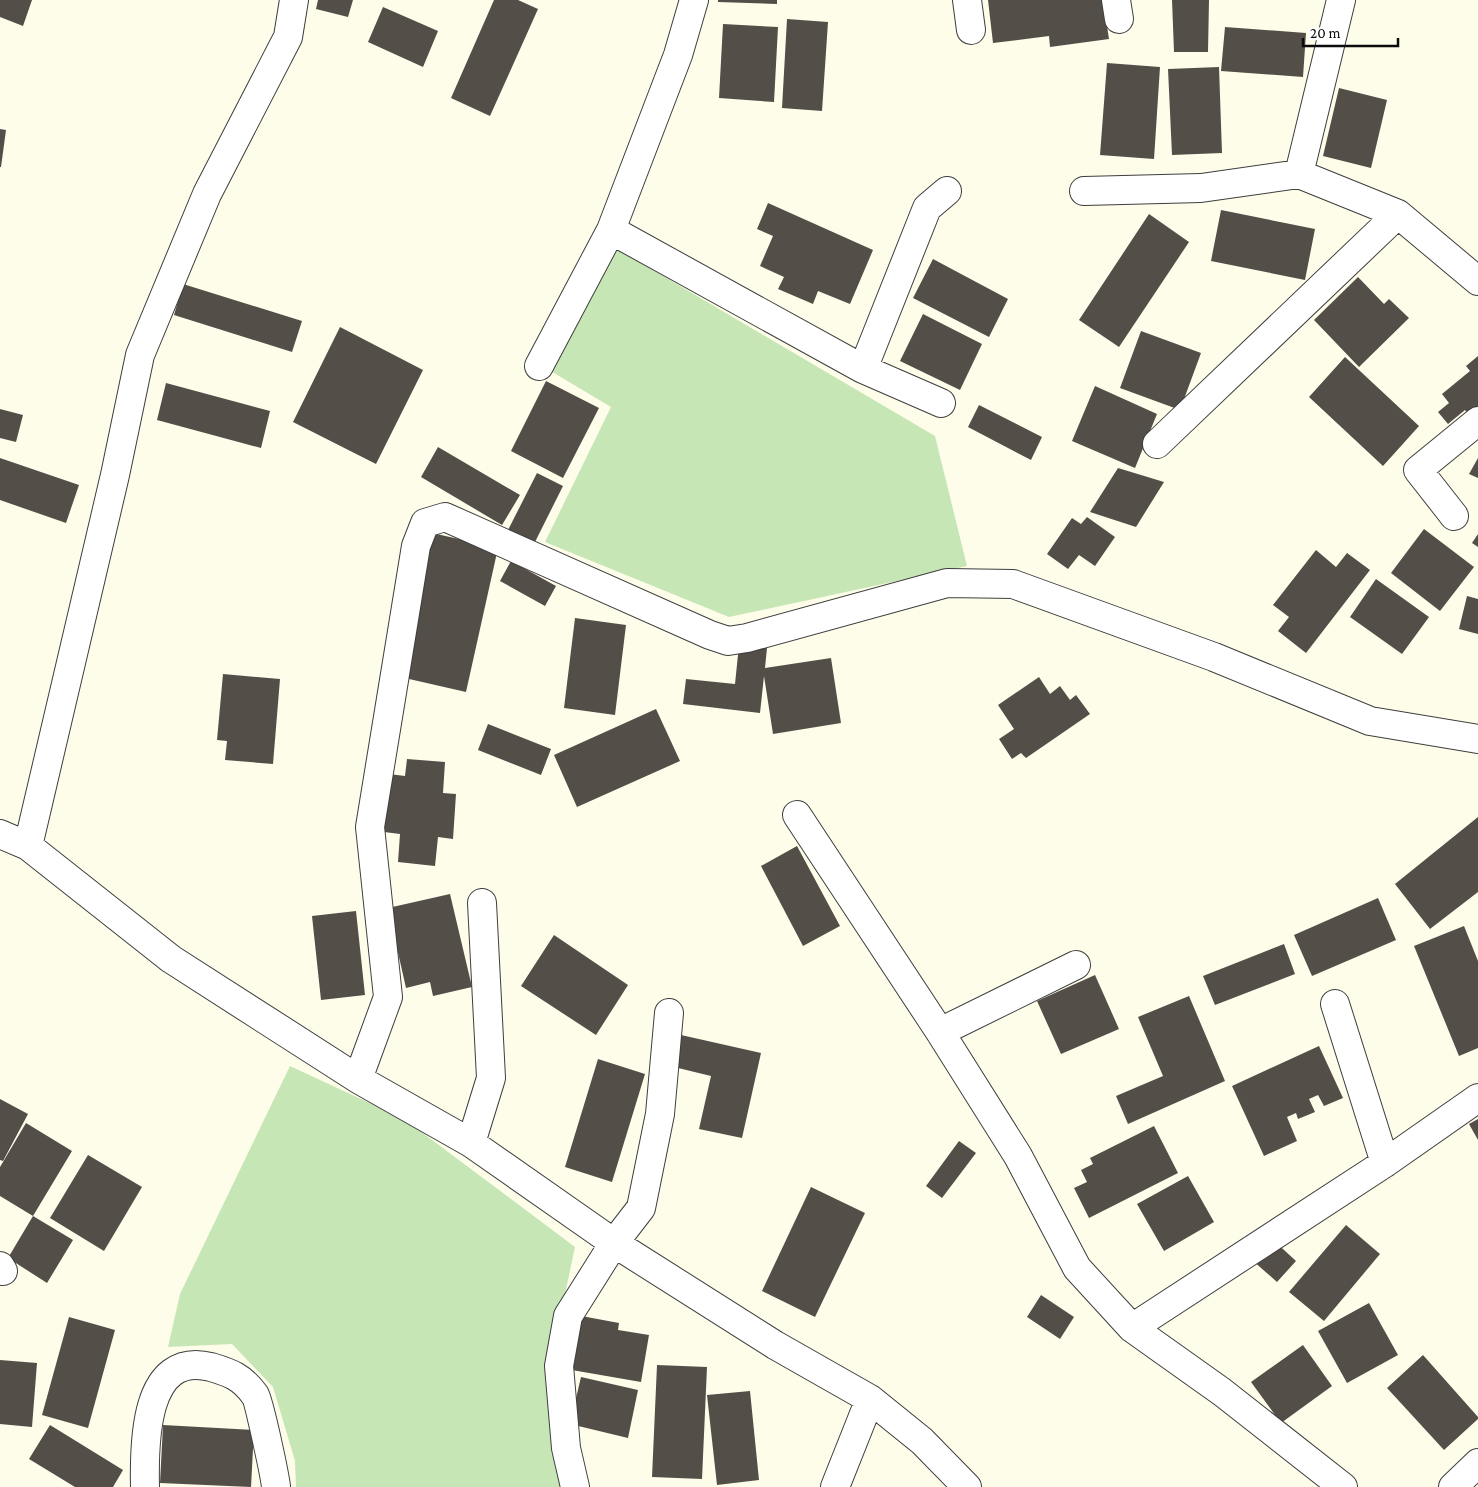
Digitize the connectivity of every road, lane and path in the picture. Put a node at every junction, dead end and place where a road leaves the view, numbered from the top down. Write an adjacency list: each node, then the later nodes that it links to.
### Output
1 (294, 0): 21 (street)
2 (694, 0): 10 (street)
3 (967, 0): 5 (street)
4 (1341, 0): 6 (street)
5 (971, 30)
6 (1299, 174): 8 (street); 9 (street)
7 (947, 191): 13 (street)
8 (1084, 191)
9 (1398, 214): 11 (street); 16 (street)
10 (611, 230): 12 (street); 13 (street)
11 (1478, 281)
12 (539, 366)
13 (862, 369): 14 (street)
14 (941, 403)
15 (1478, 421): 17 (street)
16 (1157, 444)
17 (1454, 516)
18 (1478, 738): 27 (street)
19 (797, 815): 26 (street)
20 (0, 834): 21 (street)
21 (28, 846): 27 (street)
22 (482, 903): 29 (street)
23 (1076, 965): 26 (street)
24 (1335, 1004): 30 (street)
25 (669, 1013): 31 (street)
26 (940, 1032): 32 (street)
27 (358, 1079): 29 (street)
28 (1478, 1098): 30 (street)
29 (471, 1142): 31 (street)
30 (1385, 1163): 32 (street)
31 (614, 1243): 33 (street); 37 (street)
32 (1132, 1328): 40 (street)
33 (870, 1399): 38 (street); 39 (street)
34 (1478, 1463): 41 (street)
35 (145, 1487): 36 (street)
36 (276, 1487)
37 (576, 1487)
38 (835, 1487)
39 (967, 1487)
40 (1343, 1487)
41 (1453, 1487)

